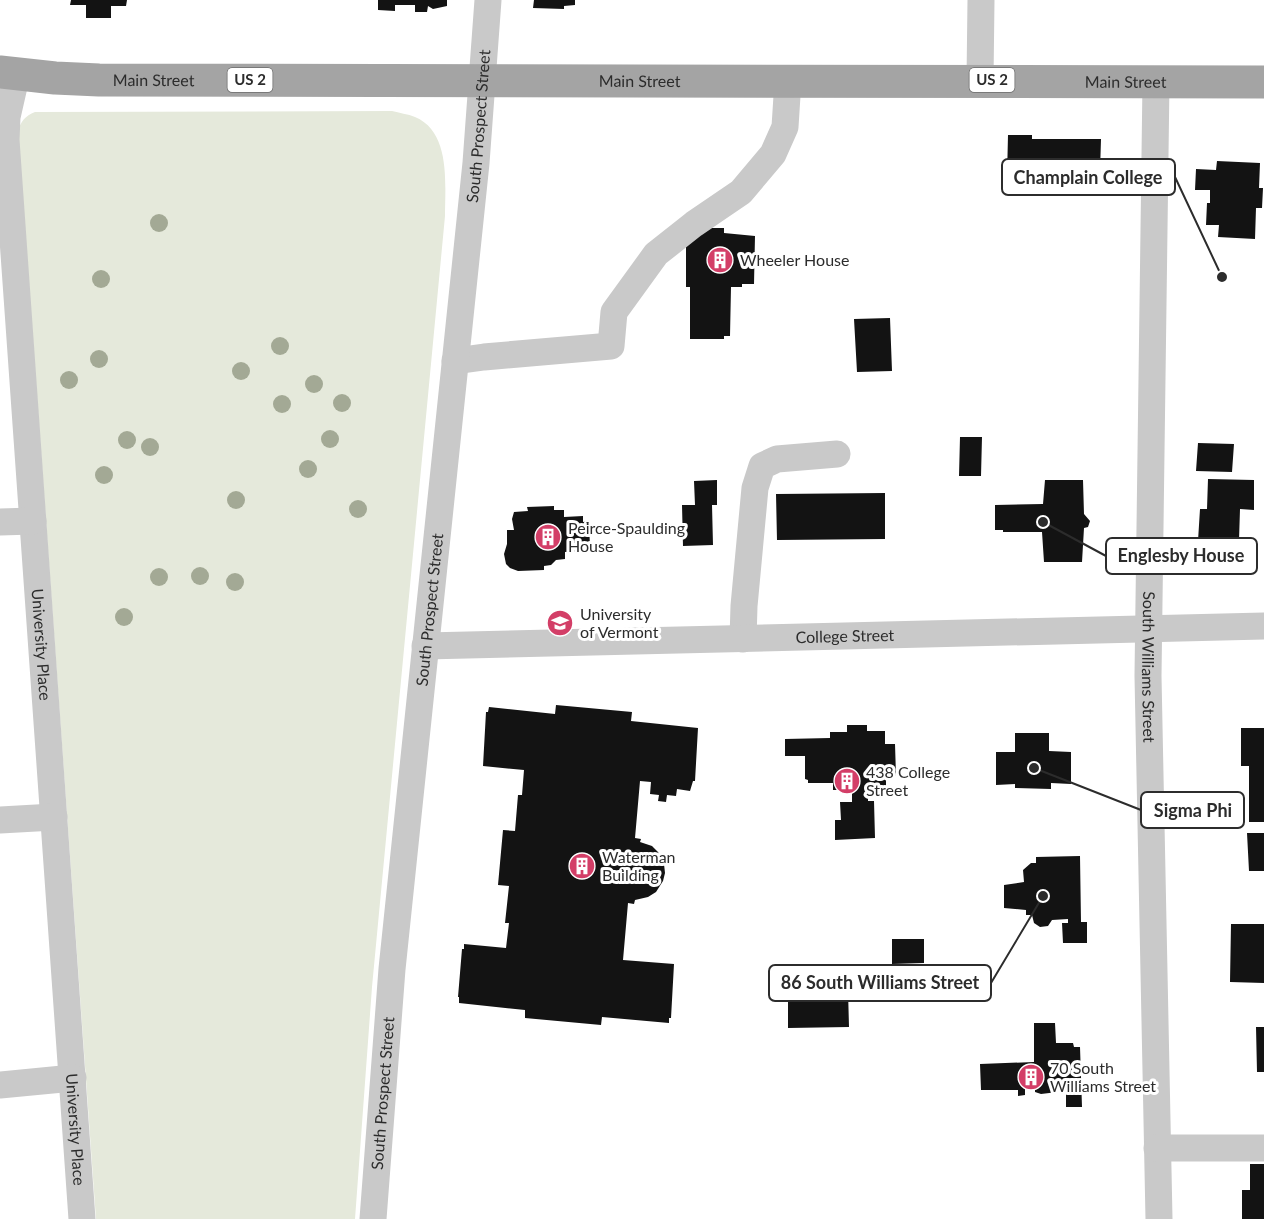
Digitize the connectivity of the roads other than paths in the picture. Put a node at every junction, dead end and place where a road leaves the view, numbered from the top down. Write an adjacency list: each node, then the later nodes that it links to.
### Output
1 (488, 0): 4 (street, South Prospect Street)
2 (981, 0): 6 (street)
3 (6, 70): 4 (main road, Main Street / US 2); 9 (street, University Place)
4 (483, 80): 5 (main road, Main Street / US 2); 10 (street, South Prospect Street)
5 (788, 80): 6 (main road, Main Street / US 2); 10 (street)
6 (980, 80): 7 (main road, Main Street / US 2)
7 (1156, 81): 8 (main road, Main Street / US 2); 15 (street, South Williams Street)
8 (1264, 82)
9 (9, 306): 12 (street, University Place)
10 (454, 361): 17 (street, South Prospect Street)
11 (837, 454): 16 (street)
12 (33, 521): 13 (street); 18 (street, University Place)
13 (0, 522)
14 (1264, 626): 15 (street, College Street)
15 (1149, 629): 16 (street, College Street); 22 (street, South Williams Street)
16 (743, 639): 17 (street, College Street)
17 (424, 646): 25 (street, South Prospect Street)
18 (54, 817): 19 (street); 20 (street, University Place)
19 (0, 820)
20 (73, 1078): 21 (street); 24 (street, University Place)
21 (0, 1085)
22 (1157, 1148): 23 (street); 26 (street, South Williams Street)
23 (1264, 1148)
24 (82, 1219)
25 (373, 1219)
26 (1159, 1219)

